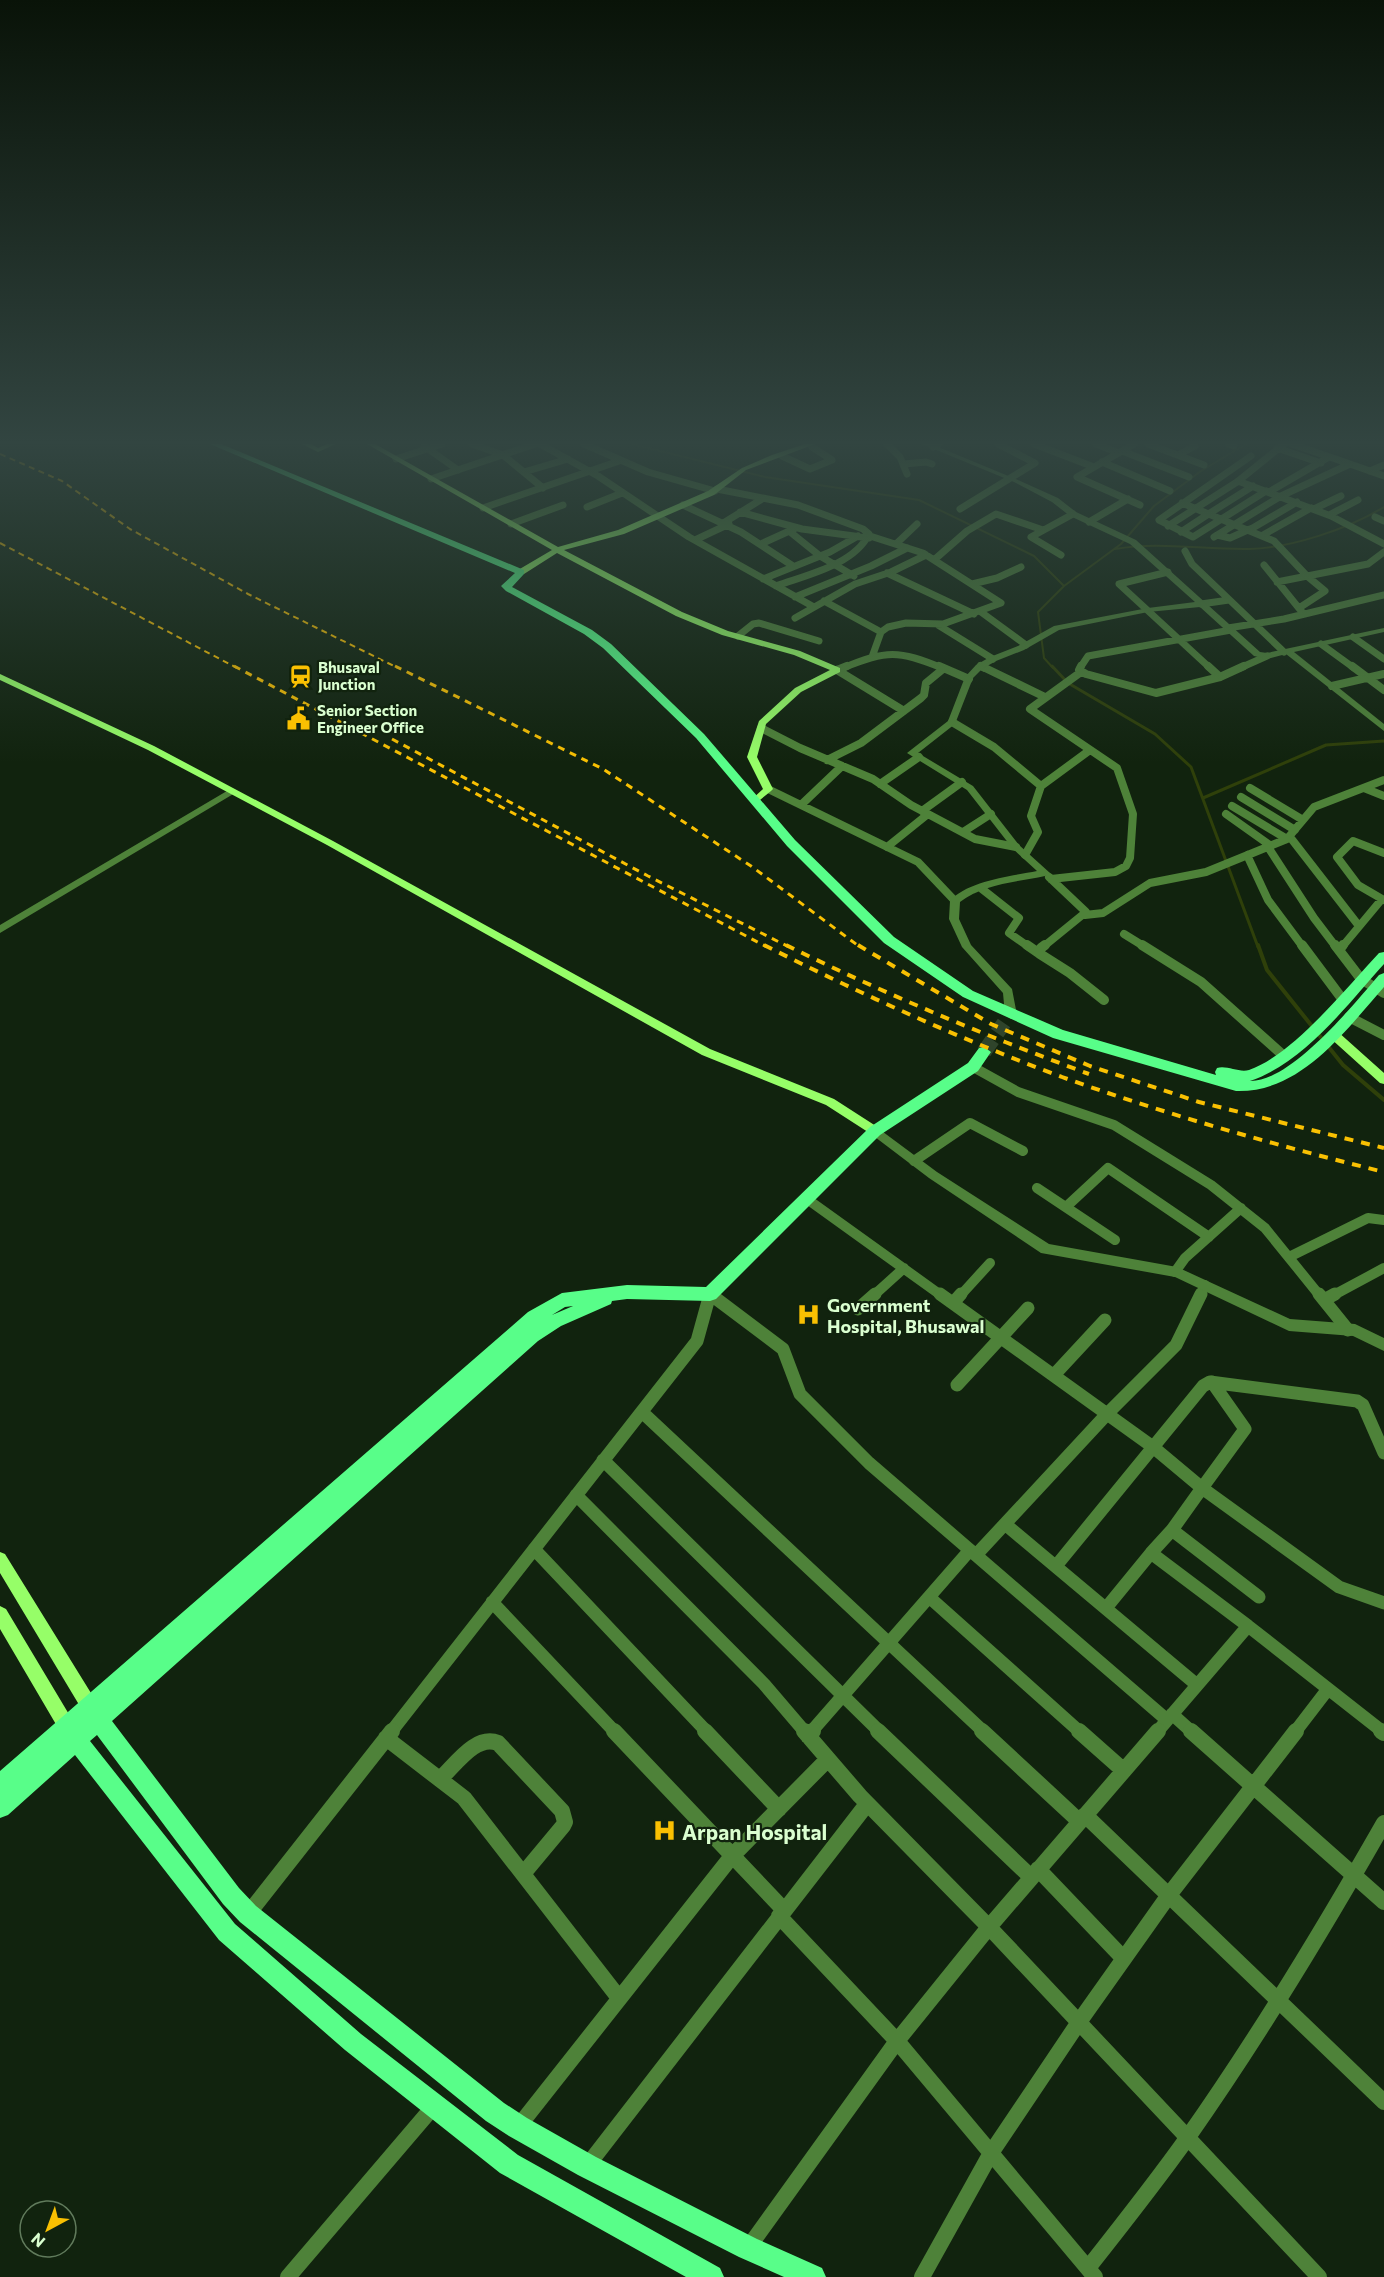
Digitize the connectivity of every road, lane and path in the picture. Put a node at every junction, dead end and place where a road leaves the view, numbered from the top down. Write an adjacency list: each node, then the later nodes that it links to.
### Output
1 (469, 550): 24 (main road)
2 (557, 550): 24 (main road); 49 (main road)
3 (713, 550): 29 (street)
4 (772, 550): 22 (street)
5 (814, 550): 18 (street)
6 (831, 550): 18 (street)
7 (854, 550): 20 (street)
8 (902, 550): 27 (street)
9 (913, 550): 16 (street)
10 (945, 550): 19 (street)
11 (1053, 550): 17 (street)
12 (1145, 550): 25 (street)
13 (1285, 550): 28 (street)
14 (1185, 551): 36 (street)
15 (1384, 552): 28 (street)
16 (926, 555): 19 (street); 26 (street)
17 (1061, 555)
18 (820, 556): 20 (street); 22 (street)
19 (934, 560): 32 (street)
20 (832, 564): 27 (street); 33 (street)
21 (1264, 565): 31 (street)
22 (793, 566): 29 (street)
23 (1021, 567): 32 (street)
24 (521, 572): 90 (main road)
25 (1167, 572): 38 (street); 40 (street)
26 (887, 573): 30 (street); 42 (street)
27 (851, 575): 30 (street); 35 (street)
28 (1307, 576): 31 (street); 41 (street)
29 (763, 579): 33 (street)
30 (862, 581): 37 (street)
31 (1277, 582): 41 (street)
32 (972, 584): 42 (street)
33 (776, 586): 35 (street)
34 (1384, 595): 41 (street)
35 (795, 597): 39 (street)
36 (1229, 600): 38 (street); 44 (street)
37 (824, 602): 39 (street); 48 (street)
38 (1201, 604): 40 (street); 46 (street)
39 (814, 608): 43 (street)
40 (1148, 610): 51 (street); 54 (street)
41 (1301, 611): 44 (street)
42 (977, 613): 45 (street); 54 (street)
43 (795, 618)
44 (1254, 624): 46 (street); 55 (street)
45 (938, 625): 48 (street); 58 (street)
46 (1229, 629): 51 (street); 56 (street)
47 (1384, 630): 50 (street)
48 (881, 632): 57 (street)
49 (738, 636): 52 (street); 62 (main road)
50 (1353, 637): 53 (street); 59 (street)
51 (1180, 639): 64 (street); 66 (street)
52 (819, 641)
53 (1321, 644): 55 (street); 67 (street)
54 (1026, 645): 58 (street)
55 (1286, 652): 56 (street); 69 (street)
56 (1267, 656): 66 (street)
57 (872, 657): 61 (street); 62 (street)
58 (993, 659): 60 (street)
59 (1384, 659)
60 (980, 666): 68 (street); 71 (street)
61 (943, 669): 68 (street); 72 (street)
62 (837, 670): 72 (street); 74 (main road)
63 (1384, 674): 67 (street)
64 (1078, 675): 66 (street); 71 (street)
65 (0, 677): 87 (main road)
66 (1220, 677)
67 (1367, 678): 69 (street); 70 (street)
68 (969, 679): 73 (street)
69 (1332, 686): 75 (street)
70 (1384, 690)
71 (1045, 697): 76 (street)
72 (904, 711): 78 (street)
73 (952, 722): 77 (street); 83 (street)
74 (761, 728): 78 (street); 86 (main road)
75 (1384, 728)
76 (1090, 750): 83 (street); 105 (street)
77 (919, 757): 81 (street); 82 (street)
78 (827, 760): 79 (street)
79 (843, 766): 82 (street); 91 (street)
80 (1384, 780): 85 (street)
81 (962, 783): 93 (street); 94 (street)
82 (880, 784): 93 (street)
83 (1041, 786): 103 (street)
84 (1250, 788): 96 (street)
85 (1364, 788): 88 (street); 96 (street)
86 (768, 789): 90 (main road); 91 (street)
87 (232, 791): 111 (street); 128 (main road)
88 (1384, 796)
89 (1241, 797): 98 (street)
90 (755, 801): 121 (main road)
91 (801, 805): 100 (street)
92 (1232, 806): 98 (street)
93 (925, 813): 97 (street); 100 (street)
94 (991, 814): 97 (street); 101 (street)
95 (1226, 814): 99 (street)
96 (1303, 820): 98 (street)
97 (963, 832): 101 (street)
98 (1291, 835): 99 (street); 110 (street)
99 (1270, 846): 104 (street); 113 (street)
100 (887, 847): 108 (street)
101 (1016, 847): 103 (street)
102 (1384, 853): 107 (street)
103 (1025, 855): 105 (street)
104 (1245, 856): 109 (street); 119 (street)
105 (1048, 876): 106 (street); 109 (street)
106 (982, 888): 108 (street); 114 (street)
107 (1383, 900): 110 (street)
108 (955, 901): 121 (street)
109 (1085, 915): 114 (street)
110 (1359, 926): 113 (street)
111 (0, 930)
112 (1124, 934): 125 (street)
113 (1339, 951): 116 (street)
114 (1040, 954): 118 (street)
115 (1384, 956): 116 (main road)
116 (1361, 979): 117 (street); 119 (main road)
117 (1381, 987): 120 (main road)
118 (1104, 1000)
119 (1343, 1000): 125 (main road)
120 (1349, 1017): 122 (street); 123 (main road)
121 (1014, 1020): 123 (main road); 125 (main road)
122 (1384, 1035)
123 (1330, 1037): 127 (main road)
124 (984, 1052): 126 (main road)
125 (1289, 1052)
126 (973, 1067): 128 (main road); 134 (street)
127 (1384, 1080)
128 (875, 1131): 130 (street); 132 (main road)
129 (1023, 1150): 130 (street)
130 (914, 1161): 142 (street)
131 (1037, 1188): 133 (street)
132 (807, 1199): 140 (street); 144 (main road)
133 (1067, 1206): 136 (street); 137 (street)
134 (1241, 1208): 136 (street); 138 (street)
135 (1384, 1220): 138 (street)
136 (1209, 1237): 142 (street)
137 (1115, 1240)
138 (1288, 1257): 145 (street)
139 (990, 1263): 146 (street)
140 (904, 1268): 146 (street); 148 (street)
141 (1384, 1268): 145 (street)
142 (1174, 1272): 143 (street)
143 (1205, 1285): 150 (street); 157 (street)
144 (710, 1294): 156 (street); 166 (street); 181 (main road)
145 (1324, 1300): 150 (street)
146 (953, 1303): 151 (street)
147 (1028, 1308): 151 (street)
148 (858, 1309)
149 (1104, 1320): 153 (street)
150 (1348, 1330): 152 (street)
151 (1000, 1336): 153 (street); 155 (street)
152 (1384, 1345)
153 (1054, 1375): 157 (street)
154 (1212, 1382): 158 (street); 159 (street); 161 (street)
155 (957, 1385)
156 (642, 1412): 160 (street); 177 (street)
157 (1107, 1414): 158 (street); 163 (street)
158 (1153, 1447): 161 (street); 169 (street)
159 (1384, 1453)
160 (603, 1460): 162 (street); 180 (street)
161 (1202, 1488): 164 (street); 173 (street)
162 (576, 1495): 165 (street); 185 (street)
163 (1005, 1524): 166 (street); 169 (street)
164 (1172, 1530): 167 (street); 171 (street)
165 (534, 1549): 172 (street); 194 (street)
166 (973, 1553): 170 (street); 182 (street)
167 (1152, 1553): 174 (street); 176 (street)
168 (0, 1559): 181 (main road)
169 (1056, 1566): 174 (street)
170 (929, 1597): 177 (street); 188 (street)
171 (1259, 1597)
172 (492, 1602): 186 (street); 197 (street)
173 (1384, 1603)
174 (1106, 1608): 178 (street)
175 (0, 1614): 183 (main road)
176 (1248, 1626): 178 (street); 179 (street)
177 (888, 1644): 180 (street); 195 (street)
178 (1197, 1685): 182 (street)
179 (1328, 1689): 184 (street); 191 (street)
180 (842, 1696): 185 (street); 198 (street)
181 (94, 1713): 183 (main road); 204 (main road)
182 (1169, 1717): 188 (street); 191 (street)
183 (71, 1733): 190 (main road); 193 (main road); 212 (main road)
184 (1384, 1733)
185 (808, 1736): 187 (street)
186 (386, 1738): 189 (street); 204 (street)
187 (828, 1759): 192 (street); 194 (street)
188 (1123, 1770): 195 (street)
189 (441, 1778): 199 (street); 199 (street)
190 (0, 1785)
191 (1252, 1785): 200 (street); 201 (street)
192 (867, 1804): 203 (street); 205 (street)
193 (0, 1807)
194 (779, 1809): 197 (street)
195 (1082, 1818): 198 (street); 201 (street)
196 (1384, 1823): 200 (street)
197 (732, 1856): 203 (street); 207 (street)
198 (1035, 1873): 205 (street); 206 (street)
199 (523, 1874): 207 (street)
200 (1355, 1876): 202 (street); 208 (street)
201 (1169, 1895): 206 (street); 208 (street)
202 (1384, 1902)
203 (781, 1913): 210 (street); 216 (street)
204 (249, 1914): 213 (main road)
205 (988, 1927): 209 (street); 210 (street)
206 (1124, 1959): 209 (street)
207 (619, 1998): 213 (street)
208 (1278, 2000): 211 (street); 214 (street)
209 (1079, 2022): 214 (street); 215 (street)
210 (897, 2041): 215 (street); 217 (street)
211 (1384, 2102)
212 (434, 2106): 219 (street); 220 (main road)
213 (518, 2127): 216 (main road)
214 (1187, 2137): 218 (street); 223 (street)
215 (991, 2153): 218 (street); 222 (street)
216 (586, 2166): 217 (main road)
217 (748, 2248): 221 (main road)
218 (1091, 2273)
219 (288, 2277)
220 (711, 2277)
221 (813, 2277)
222 (922, 2277)
223 (1319, 2277)

